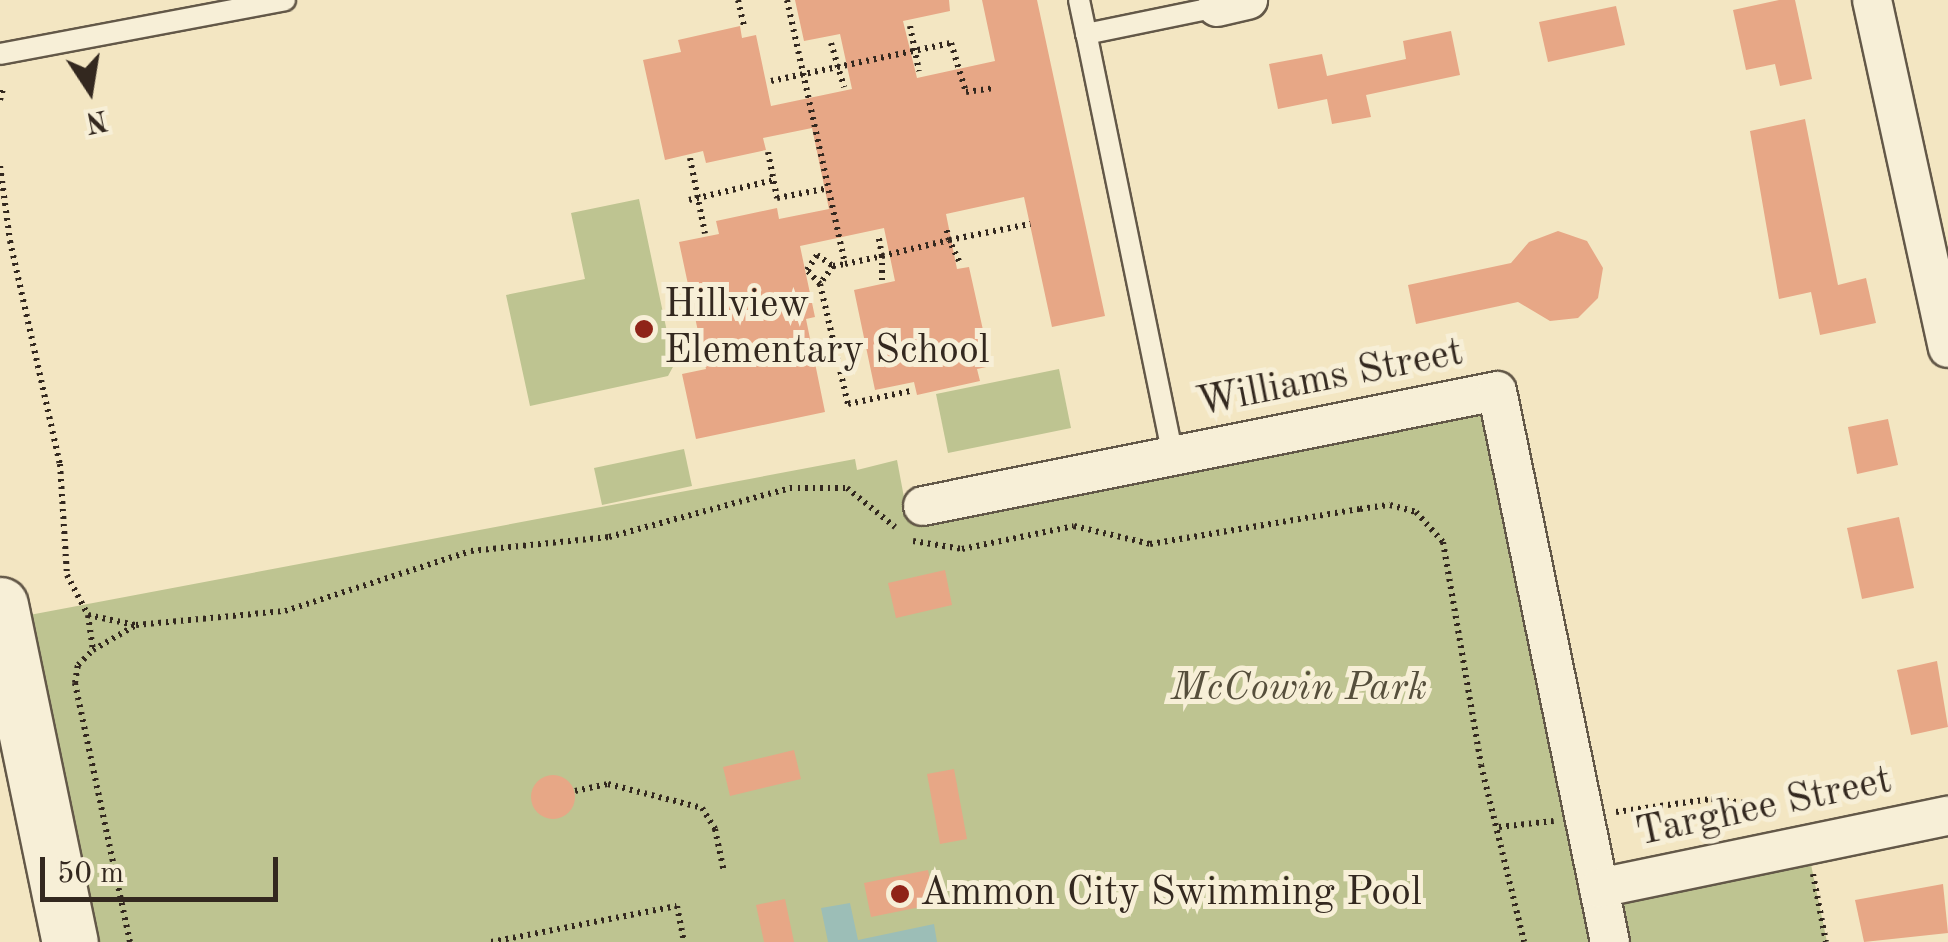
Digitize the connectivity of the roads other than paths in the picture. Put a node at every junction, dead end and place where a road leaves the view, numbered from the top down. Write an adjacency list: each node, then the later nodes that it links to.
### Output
1 (285, 0): 6 (lane)
2 (1079, 0): 5 (lane)
3 (1872, 0): 7 (street)
4 (1232, 3): 5 (lane)
5 (1086, 34): 8 (lane)
6 (0, 54)
7 (1948, 348)
8 (1173, 456): 9 (street, Williams Street); 12 (street, Williams Street)
9 (923, 506)
10 (0, 605): 13 (street)
11 (1948, 816): 12 (street, Targhee Street)
12 (1598, 888): 14 (street, Williams Street)
13 (70, 942)
14 (1610, 942)

